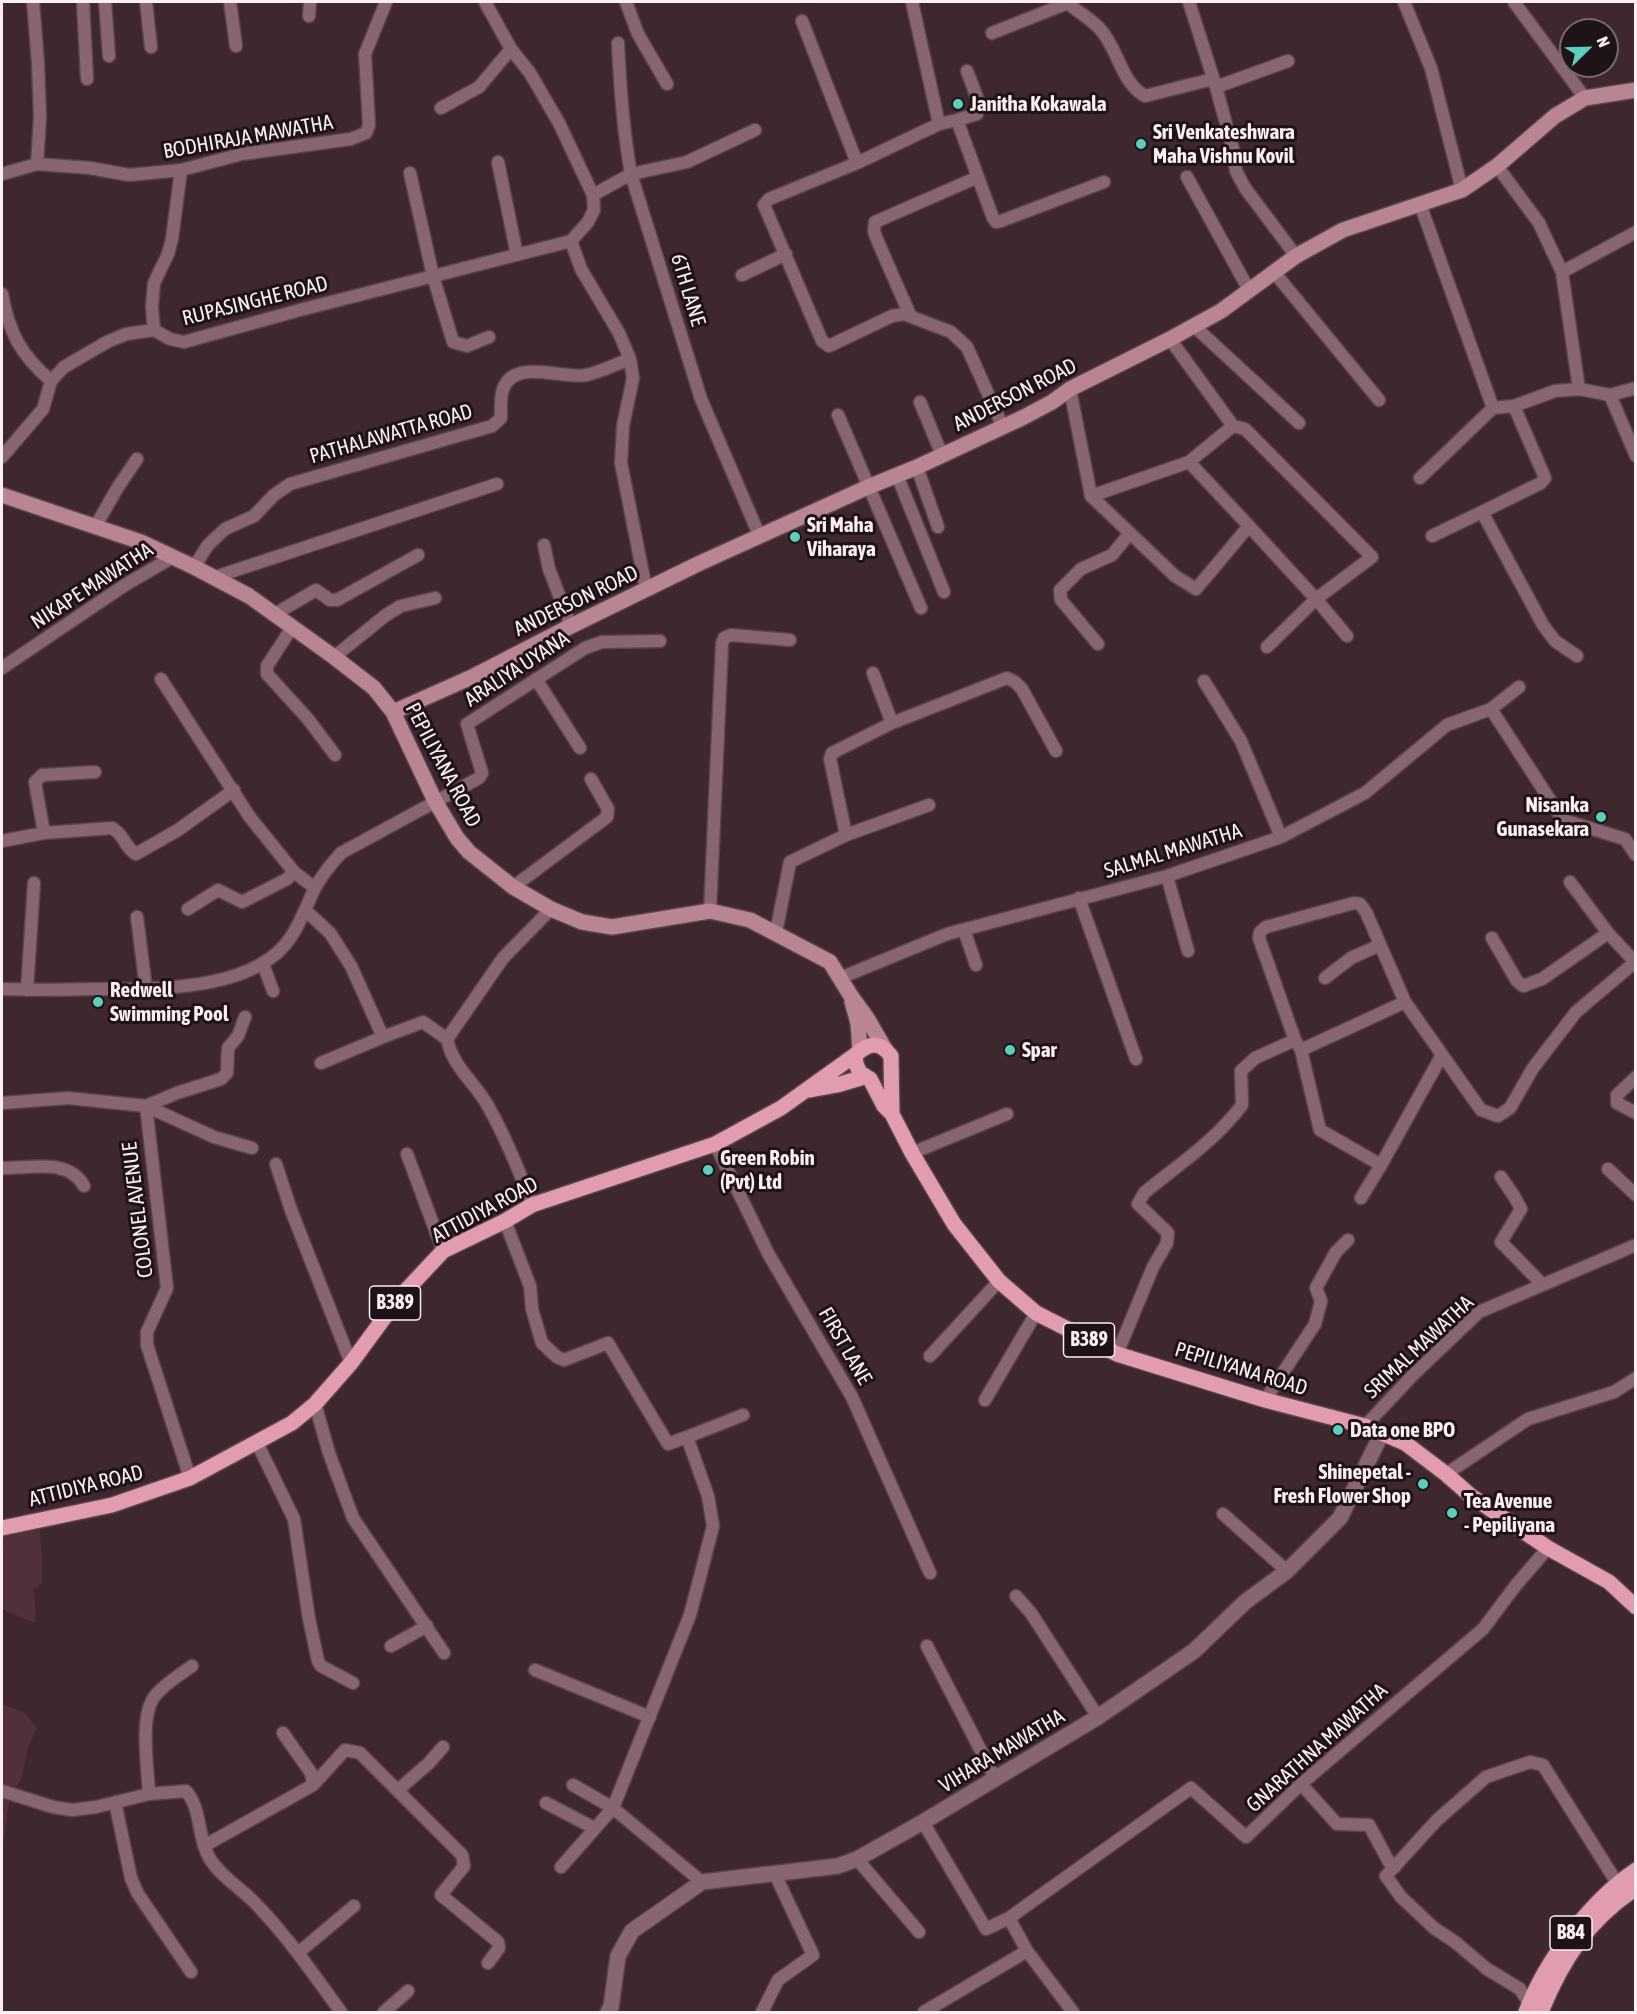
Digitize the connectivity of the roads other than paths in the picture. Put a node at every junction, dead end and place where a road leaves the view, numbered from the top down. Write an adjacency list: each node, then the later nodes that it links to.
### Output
1 (33, 2): 36 (street)
2 (83, 2): 25 (street)
3 (105, 2): 22 (street)
4 (146, 2): 20 (street)
5 (230, 2): 19 (street)
6 (310, 2): 15 (street)
7 (386, 2): 38 (street, BODHIRAJA MAWATHA)
8 (485, 2): 21 (street)
9 (626, 2): 27 (street)
10 (912, 2): 32 (street)
11 (1067, 2): 17 (street); 26 (street)
12 (1189, 2): 26 (street)
13 (1404, 2): 45 (street)
14 (1514, 2): 29 (street)
15 (309, 16)
16 (802, 21): 35 (street)
17 (992, 33)
18 (618, 44): 41 (street, 6TH LANE)
19 (236, 46)
20 (151, 47)
21 (511, 49): 30 (street); 46 (street)
22 (109, 56)
23 (1288, 62): 26 (street)
24 (967, 71): 31 (street)
25 (87, 79)
26 (1214, 83): 52 (street)
27 (667, 84)
28 (1635, 90): 29 (main road, ANDERSON ROAD)
29 (1585, 98): 37 (main road, ANDERSON ROAD)
30 (441, 108)
31 (957, 120): 32 (street); 42 (street)
32 (939, 124): 35 (street)
33 (755, 130): 41 (street)
34 (498, 162): 51 (street)
35 (856, 163): 50 (street)
36 (37, 164): 38 (street, BODHIRAJA MAWATHA); 39 (street, BODHIRAJA MAWATHA)
37 (1497, 166): 45 (main road, ANDERSON ROAD); 54 (street)
38 (181, 170): 61 (street)
39 (2, 174)
40 (410, 174): 56 (street)
41 (631, 174): 46 (street); 96 (street, 6TH LANE)
42 (978, 177): 44 (street); 59 (street)
43 (1187, 177): 57 (street)
44 (1104, 182)
45 (1462, 190): 47 (main road, ANDERSON ROAD)
46 (593, 195): 49 (street)
47 (1420, 204): 52 (main road, ANDERSON ROAD); 73 (street)
48 (1635, 232): 54 (street)
49 (571, 241): 51 (street, RUPASINGHE ROAD); 64 (street)
50 (786, 254): 55 (street); 59 (street)
51 (517, 255): 56 (street, RUPASINGHE ROAD)
52 (1296, 256): 53 (main road, ANDERSON ROAD)
53 (1274, 272): 57 (main road, ANDERSON ROAD); 70 (street)
54 (1562, 272): 68 (street)
55 (742, 275)
56 (433, 276): 61 (street, RUPASINGHE ROAD); 62 (street)
57 (1249, 290): 60 (main road, ANDERSON ROAD)
58 (2, 294): 65 (street)
59 (910, 315): 76 (street)
60 (1194, 326): 63 (main road, ANDERSON ROAD); 75 (street)
61 (153, 330): 65 (street, RUPASINGHE ROAD)
62 (489, 337)
63 (1170, 339): 67 (main road, ANDERSON ROAD); 77 (street)
64 (630, 358): 100 (street, PATHALAWATTA ROAD); 102 (street)
65 (51, 381): 80 (street)
66 (1635, 388): 69 (street)
67 (1071, 389): 76 (main road, ANDERSON ROAD); 89 (street)
68 (1580, 389): 69 (street); 72 (street)
69 (1610, 395): 79 (street)
70 (1379, 400)
71 (920, 402): 78 (street)
72 (1514, 406): 73 (street); 90 (street)
73 (1493, 408): 85 (street)
74 (838, 415): 87 (street)
75 (1299, 423)
76 (1003, 427): 78 (main road, ANDERSON ROAD)
77 (1239, 428): 82 (street); 105 (street)
78 (942, 455): 83 (main road, ANDERSON ROAD)
79 (1635, 456)
80 (2, 457)
81 (137, 459): 92 (street)
82 (1190, 462): 89 (street); 91 (street)
83 (917, 467): 84 (main road, ANDERSON ROAD); 93 (street)
84 (897, 475): 87 (main road, ANDERSON ROAD); 103 (street)
85 (1420, 478)
86 (497, 484): 101 (street)
87 (868, 487): 96 (main road, ANDERSON ROAD); 106 (street)
88 (2, 495): 92 (main road, PEPILIYANA ROAD)
89 (1091, 496): 94 (street)
90 (1482, 512): 95 (street); 115 (street)
91 (1249, 526): 94 (street); 105 (street)
92 (95, 527): 99 (main road, PEPILIYANA ROAD)
93 (938, 527)
94 (1130, 533): 113 (street)
95 (1432, 536)
96 (760, 537): 102 (main road, ANDERSON ROAD)
97 (544, 545): 109 (street)
98 (418, 555): 107 (street)
99 (173, 557): 100 (main road, PEPILIYANA ROAD); 117 (street, NIKAPE MAWATHA)
100 (194, 567): 101 (main road, PEPILIYANA ROAD)
101 (215, 577): 107 (main road, PEPILIYANA ROAD)
102 (646, 589): 109 (main road, ANDERSON ROAD)
103 (944, 592)
104 (435, 598): 116 (street)
105 (1316, 599): 110 (street); 114 (street)
106 (921, 608)
107 (275, 614): 108 (main road, PEPILIYANA ROAD)
108 (293, 626): 116 (main road, PEPILIYANA ROAD); 128 (street)
109 (571, 626): 124 (main road, ANDERSON ROAD)
110 (1347, 636)
111 (790, 640): 149 (street)
112 (660, 641): 120 (street, ARALIYA UYANA)
113 (1098, 644)
114 (1267, 647)
115 (1577, 656)
116 (334, 657): 124 (main road, PEPILIYANA ROAD)
117 (2, 668)
118 (873, 673): 125 (street)
119 (161, 679): 131 (street)
120 (536, 679): 126 (street); 132 (street, ARALIYA UYANA)
121 (1204, 681): 136 (street)
122 (1519, 687): 123 (street)
123 (1491, 710): 136 (street, SALMAL MAWATHA); 138 (street)
124 (393, 712): 132 (main road, PEPILIYANA ROAD)
125 (892, 723): 127 (street); 135 (street)
126 (580, 748)
127 (1056, 751)
128 (335, 755)
129 (95, 772): 134 (street)
130 (591, 779): 143 (street)
131 (234, 790): 134 (street); 139 (street)
132 (435, 801): 143 (main road, PEPILIYANA ROAD); 144 (street)
133 (929, 805): 135 (street)
134 (44, 833): 137 (street)
135 (846, 835): 152 (street)
136 (1281, 837): 140 (street, SALMAL MAWATHA)
137 (2, 841)
138 (1635, 855)
139 (294, 872): 144 (street); 146 (street)
140 (1167, 876): 145 (street, SALMAL MAWATHA); 156 (street)
141 (1570, 882): 153 (street)
142 (34, 883): 164 (street)
143 (513, 887): 147 (main road, PEPILIYANA ROAD)
144 (315, 888): 148 (street)
145 (1079, 898): 151 (street, SALMAL MAWATHA); 175 (street)
146 (188, 909)
147 (551, 909): 149 (main road, PEPILIYANA ROAD); 170 (street)
148 (305, 910): 158 (street); 169 (street)
149 (710, 912): 152 (main road, PEPILIYANA ROAD)
150 (137, 917): 163 (street)
151 (964, 930): 159 (street); 160 (street, SALMAL MAWATHA)
152 (776, 932): 160 (main road, PEPILIYANA ROAD)
153 (1608, 933): 154 (street); 157 (street)
154 (1492, 938)
155 (1380, 945): 161 (street); 167 (street); 171 (street)
156 (1188, 951)
157 (1635, 962): 174 (street)
158 (263, 964): 163 (street); 165 (street)
159 (976, 965)
160 (840, 978): 166 (main road, PEPILIYANA ROAD)
161 (1325, 978)
162 (2, 989): 164 (street)
163 (146, 989): 164 (street)
164 (27, 990)
165 (273, 991)
166 (851, 996): 172 (main road); 173 (main road)
167 (1405, 1002): 171 (street); 174 (street)
168 (245, 1017): 182 (street)
169 (383, 1037): 170 (street); 176 (street)
170 (447, 1039): 198 (street)
171 (1298, 1045): 191 (street); 206 (street)
172 (885, 1049): 173 (main road); 177 (main road)
173 (857, 1053): 179 (main road); 180 (main road, B389)
174 (1442, 1055): 191 (street)
175 (1136, 1059)
176 (321, 1063)
177 (891, 1065): 179 (main road); 184 (main road, B389)
178 (1635, 1077): 183 (street)
179 (867, 1078): 180 (main road, B389); 184 (main road, B389)
180 (807, 1090): 186 (main road, ATTIDIYA ROAD / B389)
181 (2, 1103): 182 (street)
182 (146, 1106): 187 (street); 219 (street, COLONEL AVENUE)
183 (1635, 1113)
184 (892, 1114): 188 (main road, PEPILIYANA ROAD / B389)
185 (1007, 1114): 188 (street)
186 (714, 1144): 198 (main road, ATTIDIYA ROAD / B389); 224 (street, FIRST LANE)
187 (252, 1148)
188 (912, 1153): 203 (main road, PEPILIYANA ROAD / B389)
189 (406, 1154): 202 (street)
190 (276, 1164): 208 (street)
191 (1381, 1165): 197 (street)
192 (2, 1168): 195 (street)
193 (1608, 1169): 196 (street)
194 (1501, 1177): 204 (street)
195 (84, 1186)
196 (1635, 1195)
197 (1361, 1198)
198 (531, 1205): 199 (main road, ATTIDIYA ROAD / B389)
199 (505, 1221): 202 (main road, ATTIDIYA ROAD / B389); 216 (street)
200 (1347, 1240): 211 (street)
201 (1635, 1245): 204 (street, SRIMAL MAWATHA)
202 (443, 1251): 208 (main road, ATTIDIYA ROAD / B389)
203 (999, 1281): 205 (main road, PEPILIYANA ROAD / B389); 207 (street)
204 (1542, 1284): 214 (street, SRIMAL MAWATHA)
205 (1036, 1313): 206 (main road, PEPILIYANA ROAD / B389); 210 (street)
206 (1117, 1354): 211 (main road, PEPILIYANA ROAD / B389)
207 (930, 1356)
208 (351, 1363): 212 (main road, ATTIDIYA ROAD / B389)
209 (1635, 1378): 218 (street)
210 (985, 1400)
211 (1265, 1400): 214 (main road, PEPILIYANA ROAD / B389)
212 (315, 1404): 217 (main road, ATTIDIYA ROAD / B389); 227 (street)
213 (743, 1415): 216 (street)
214 (1365, 1426): 215 (main road, PEPILIYANA ROAD / B389)
215 (1382, 1433): 218 (main road, PEPILIYANA ROAD / B389); 223 (street, VIHARA MAWATHA)
216 (687, 1437): 234 (street)
217 (257, 1443): 219 (main road, ATTIDIYA ROAD / B389); 233 (street)
218 (1446, 1473): 222 (main road, PEPILIYANA ROAD / B389)
219 (190, 1478): 221 (main road, ATTIDIYA ROAD / B389)
220 (1224, 1514): 223 (street)
221 (2, 1528)
222 (1548, 1548): 226 (main road, PEPILIYANA ROAD / B389); 239 (street, GNARATHNA MAWATHA)
223 (1287, 1571): 235 (street, VIHARA MAWATHA)
224 (930, 1573)
225 (1017, 1596): 235 (street)
226 (1635, 1607)
227 (427, 1626): 228 (street); 230 (street)
228 (391, 1646)
229 (927, 1646): 238 (street)
230 (444, 1653)
231 (192, 1666): 244 (street)
232 (535, 1670): 234 (street)
233 (352, 1683)
234 (650, 1717): 247 (street)
235 (1098, 1717): 238 (street, VIHARA MAWATHA)
236 (283, 1733): 240 (street)
237 (443, 1747): 242 (street)
238 (995, 1778): 248 (street, VIHARA MAWATHA)
239 (1301, 1784): 253 (street); 260 (street, GNARATHNA MAWATHA)
240 (313, 1785): 242 (street); 250 (street)
241 (573, 1785): 247 (street)
242 (398, 1790): 264 (street)
243 (2, 1791): 245 (street)
244 (149, 1794): 245 (street); 250 (street)
245 (115, 1802): 265 (street)
246 (546, 1803): 249 (street)
247 (613, 1808): 249 (street); 256 (street)
248 (923, 1822): 251 (street, VIHARA MAWATHA); 260 (street, GNARATHNA MAWATHA)
249 (594, 1828): 252 (street)
250 (204, 1846): 263 (street)
251 (857, 1859): 255 (street, VIHARA MAWATHA); 261 (street)
252 (561, 1867)
253 (1395, 1867): 257 (street); 267 (street)
254 (1635, 1870): 257 (main road, B84)
255 (775, 1874): 256 (street, VIHARA MAWATHA); 271 (street)
256 (702, 1882): 270 (street, VIHARA MAWATHA)
257 (1617, 1883): 267 (main road, B84)
258 (1635, 1888): 267 (main road, B84)
259 (354, 1906): 263 (street)
260 (1009, 1918): 262 (street)
261 (919, 1932)
262 (1027, 1951): 272 (street); 273 (street)
263 (298, 1953): 268 (street)
264 (488, 1964)
265 (191, 1972)
266 (408, 1991): 269 (street)
267 (1532, 2009)
268 (341, 2013)
269 (384, 2013)
270 (608, 2013)
271 (762, 2013)
272 (924, 2013)
273 (1073, 2013)

